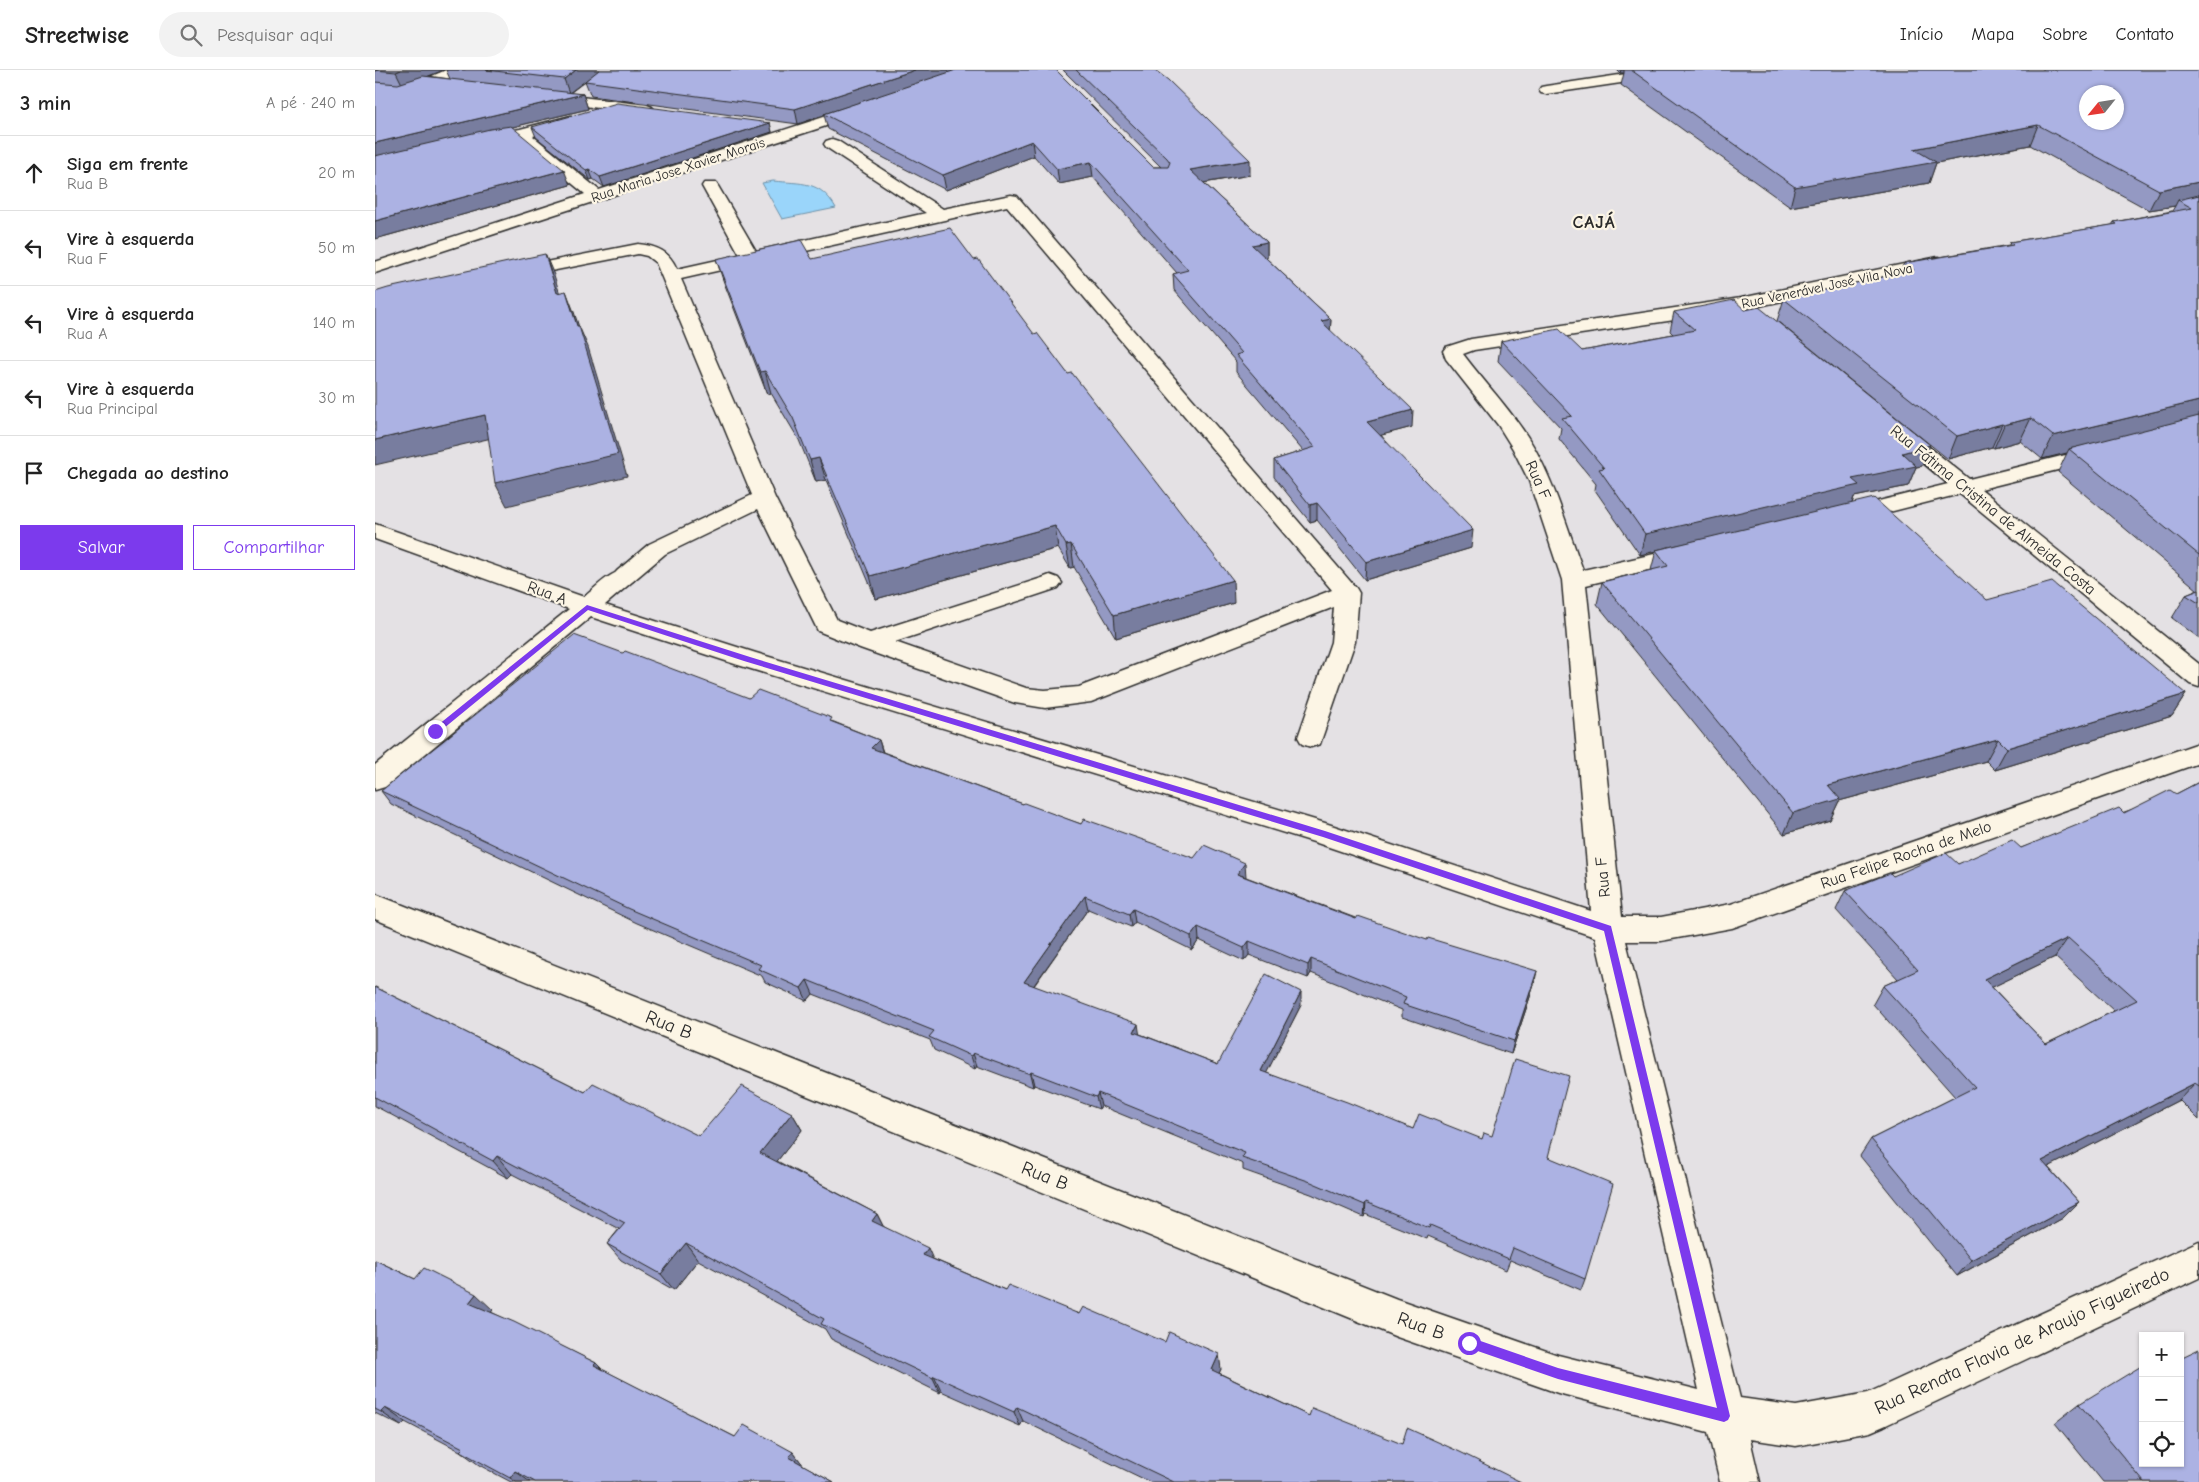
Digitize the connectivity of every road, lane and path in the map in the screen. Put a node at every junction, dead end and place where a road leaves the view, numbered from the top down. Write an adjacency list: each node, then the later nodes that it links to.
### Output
1 (457, 70): 3 (street)
2 (1682, 70): 7 (street)
3 (430, 84): 4 (street); 6 (street)
4 (459, 87)
5 (589, 88): 9 (street)
6 (375, 90)
7 (1546, 90)
8 (535, 95): 9 (street)
9 (573, 100): 11 (street)
10 (878, 104): 14 (street, Rua Maria Jose Xavier Morais)
11 (619, 106): 12 (street); 15 (street)
12 (658, 111)
13 (765, 125): 14 (street)
14 (804, 130): 19 (street, Rua Maria Jose Xavier Morais)
15 (521, 134): 16 (street); 19 (street)
16 (468, 144)
17 (832, 144): 20 (street)
18 (710, 186): 21 (street)
19 (597, 196): 23 (street, Rua Maria Jose Xavier Morais)
20 (940, 215): 21 (street); 38 (street)
21 (751, 258): 24 (street)
22 (1952, 260): 26 (street, Rua Venerável José Vila Nova)
23 (375, 268)
24 (671, 276): 25 (street); 32 (street)
25 (496, 277)
26 (1741, 304): 27 (street); 28 (street, Rua Venerável José Vila Nova)
27 (1760, 319)
28 (1453, 351): 36 (street, Rua F)
29 (1884, 420): 31 (street, Rua Fátima Cristina de Almeida Costa)
30 (2121, 448): 31 (street)
31 (1967, 487): 33 (street); 41 (street, Rua Fátima Cristina de Almeida Costa)
32 (764, 498): 39 (street); 40 (street)
33 (1823, 521)
34 (375, 531): 39 (street, Rua A)
35 (1708, 548): 36 (street)
36 (1574, 580): 46 (street, Rua F)
37 (1050, 583): 40 (street)
38 (1347, 593): 40 (street); 42 (street)
39 (587, 607): 44 (street); 46 (street, Rua A)
40 (869, 642)
41 (2199, 678)
42 (1311, 738)
43 (2199, 753): 46 (street, Rua Felipe Rocha de Melo)
44 (375, 780)
45 (375, 906): 48 (street, Rua B)
46 (1608, 929): 48 (street, Rua F)
47 (2199, 1259): 48 (street, Rua Renata Flavia de Araujo Figueiredo)
48 (1724, 1416): 49 (street, Rua F)
49 (1740, 1482)

